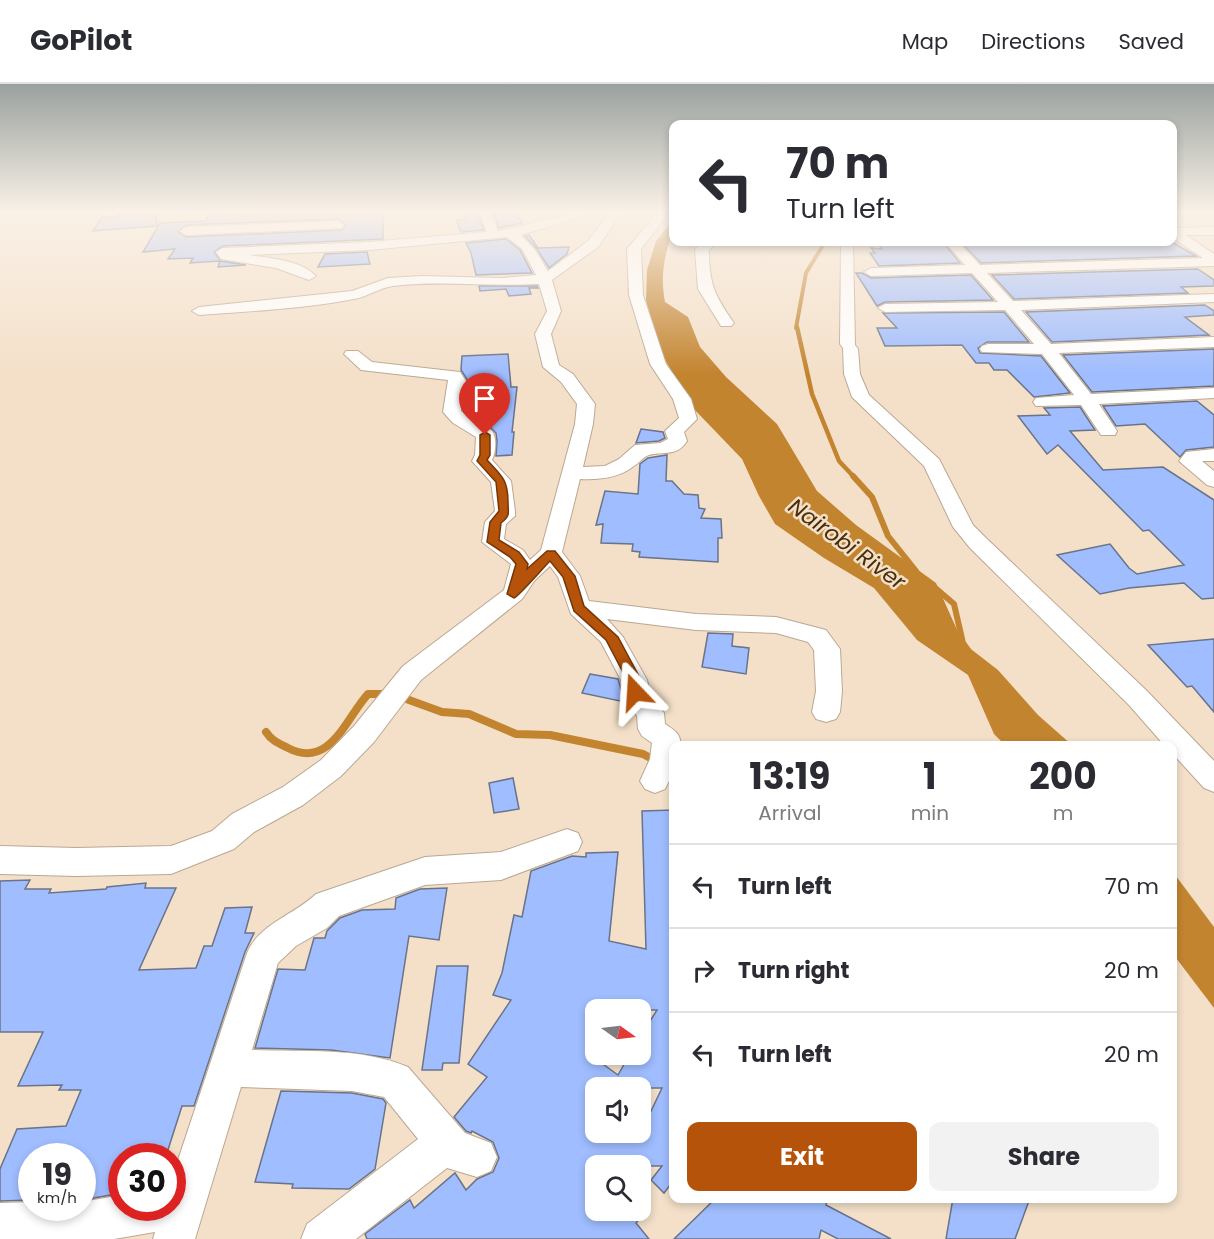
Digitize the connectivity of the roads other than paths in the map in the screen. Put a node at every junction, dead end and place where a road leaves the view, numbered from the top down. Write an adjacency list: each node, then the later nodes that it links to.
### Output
1 (286, 266): 11 (street)
2 (538, 266): 12 (street)
3 (563, 266): 12 (street)
4 (635, 266): 27 (street)
5 (702, 266): 17 (street)
6 (847, 266): 34 (street)
7 (974, 266): 9 (street)
8 (1069, 266): 9 (street)
9 (977, 269): 10 (street); 14 (street)
10 (871, 272)
11 (309, 276)
12 (545, 279): 16 (street); 27 (street)
13 (1214, 298): 14 (street)
14 (1011, 306): 15 (street); 20 (street)
15 (885, 308)
16 (199, 311)
17 (726, 323)
18 (1214, 342): 20 (street)
19 (988, 349): 20 (street)
20 (1045, 349): 23 (street)
21 (352, 354): 30 (street)
22 (1214, 393): 23 (street)
23 (1087, 400): 24 (street); 25 (street)
24 (1042, 402)
25 (1108, 431)
26 (1214, 455): 28 (street)
27 (572, 472): 29 (street)
28 (1214, 481)
29 (551, 554): 30 (street); 31 (street)
30 (514, 594): 36 (street)
31 (579, 608): 32 (street); 33 (street)
32 (826, 712)
33 (660, 769)
34 (1214, 780)
35 (567, 842): 37 (street)
36 (0, 860)
37 (228, 1068): 38 (street); 40 (street)
38 (178, 1223): 39 (street)
39 (0, 1224)
40 (322, 1239)

